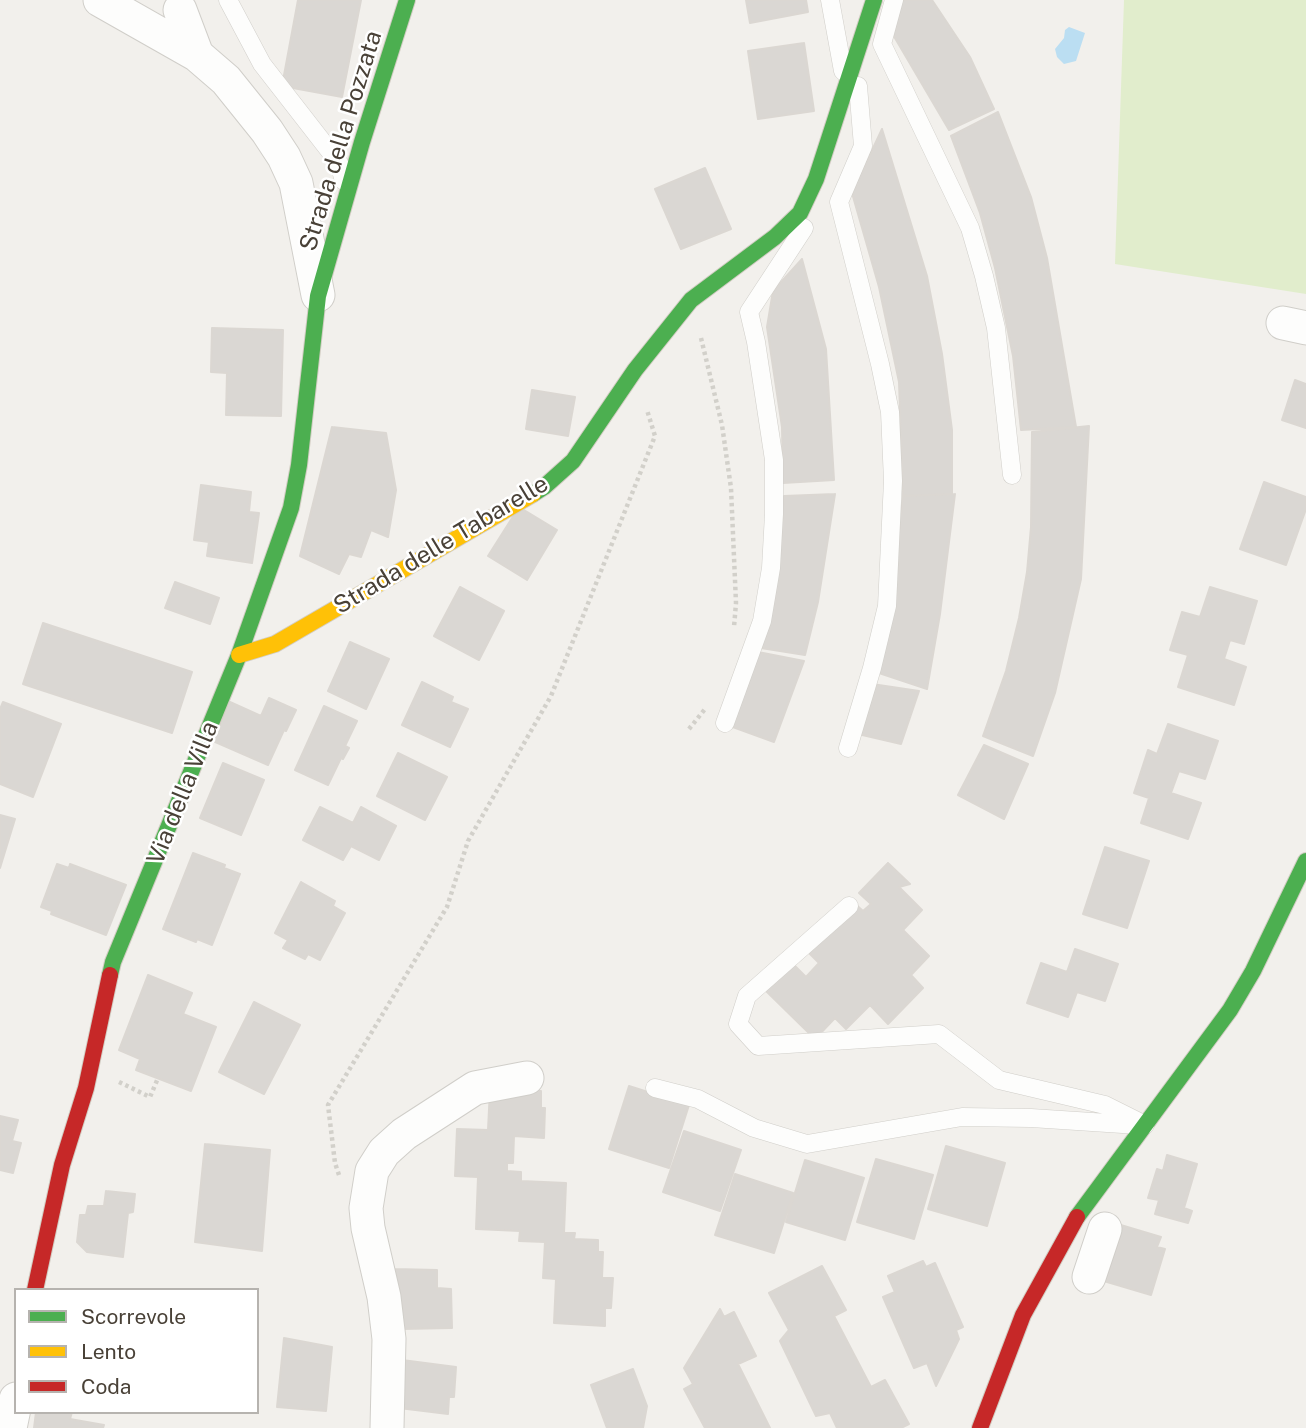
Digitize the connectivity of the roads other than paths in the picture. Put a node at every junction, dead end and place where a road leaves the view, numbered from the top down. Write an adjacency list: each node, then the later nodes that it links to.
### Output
1 (100, 0): 8 (street)
2 (228, 0): 11 (lane)
3 (407, 0): 11 (street, Strada della Pozzata)
4 (830, 0): 10 (lane, Strada delle Tabarelle)
5 (874, 0): 9 (street, Strada delle Tabarelle)
6 (894, 0): 14 (lane)
7 (180, 10): 8 (street)
8 (197, 55): 13 (street)
9 (856, 61): 10 (street, Strada delle Tabarelle); 17 (lane, Strada delle Tabarelle)
10 (846, 92): 12 (street, Strada delle Tabarelle)
11 (347, 194): 13 (street, Strada della Pozzata)
12 (809, 194): 15 (street, Strada delle Tabarelle); 16 (lane, Strada delle Tabarelle)
13 (318, 296): 15 (street, Via della Villa)
14 (1012, 475)
15 (239, 655): 25 (street, Via della Villa)
16 (725, 723)
17 (848, 748)
18 (1306, 861): 22 (street)
19 (849, 906): 22 (lane)
20 (527, 1078): 28 (street)
21 (655, 1088): 22 (lane)
22 (1144, 1125): 23 (street)
23 (1069, 1228): 24 (street); 29 (street)
24 (1089, 1277)
25 (34, 1288)
26 (14, 1409): 27 (street)
27 (10, 1428)
28 (387, 1428)
29 (980, 1428)

